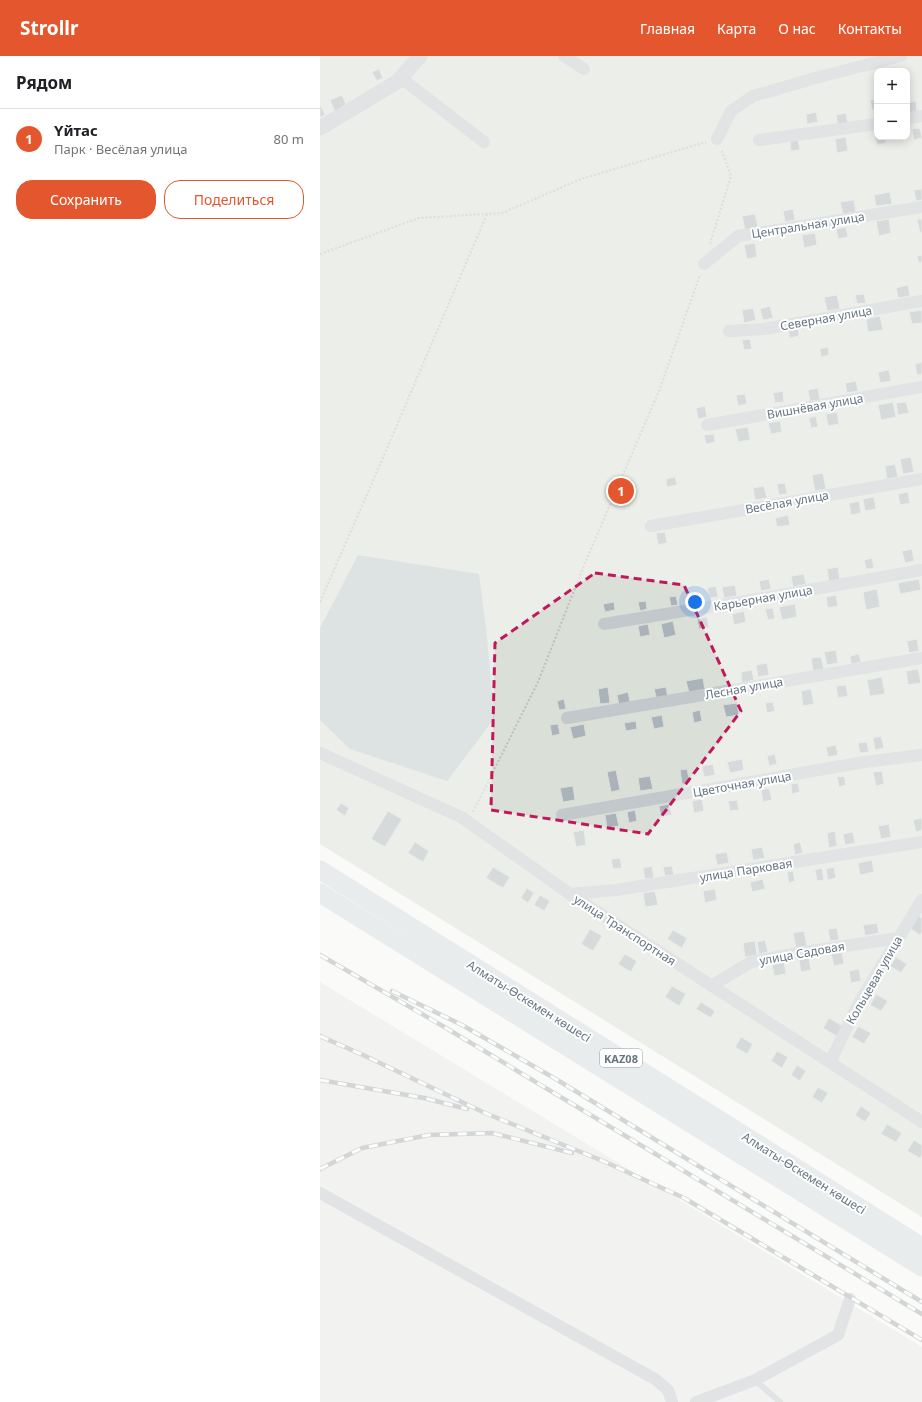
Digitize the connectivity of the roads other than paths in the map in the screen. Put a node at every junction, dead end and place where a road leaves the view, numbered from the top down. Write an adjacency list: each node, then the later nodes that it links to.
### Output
1 (420, 56): 5 (street)
2 (564, 56): 4 (street)
3 (902, 56): 10 (street)
4 (584, 69)
5 (401, 78): 9 (street); 12 (street)
6 (922, 116): 7 (street)
7 (910, 118)
8 (874, 124): 11 (street)
9 (320, 128)
10 (717, 139)
11 (759, 140)
12 (484, 142)
13 (922, 207): 14 (street, Центральная улица)
14 (704, 264)
15 (922, 301): 16 (street, Северная улица)
16 (729, 331)
17 (922, 387): 18 (street, Вишнёвая улица)
18 (707, 425)
19 (922, 479): 20 (street, Весёлая улица)
20 (651, 526)
21 (922, 570): 22 (street, Карьерная улица)
22 (604, 624)
23 (922, 658): 24 (street, Лесная улица)
24 (567, 718)
25 (320, 753): 31 (street, улица Транспортная)
26 (922, 755): 27 (street, Цветочная улица)
27 (562, 815)
28 (922, 842): 31 (street, улица Парковая)
29 (320, 870): 37 (highway, Алматы-Өскемен көшесі / KAZ08)
30 (320, 893): 37 (highway, Алматы-Өскемен көшесі / KAZ08)
31 (570, 894): 34 (street, улица Транспортная)
32 (922, 900): 33 (street, Кольцевая улица)
33 (899, 938): 34 (street, улица Садовая); 35 (street, Кольцевая улица)
34 (711, 986): 35 (street, улица Транспортная)
35 (830, 1062): 36 (street, улица Транспортная)
36 (922, 1122)
37 (793, 1177): 39 (highway, Алматы-Өскемен көшесі / KAZ08); 40 (highway, Алматы-Өскемен көшесі / KAZ08)
38 (320, 1193): 43 (street)
39 (922, 1247)
40 (922, 1267)
41 (850, 1299): 42 (street)
42 (755, 1380): 44 (street); 45 (lane)
43 (672, 1402)
44 (696, 1402)
45 (780, 1402)

